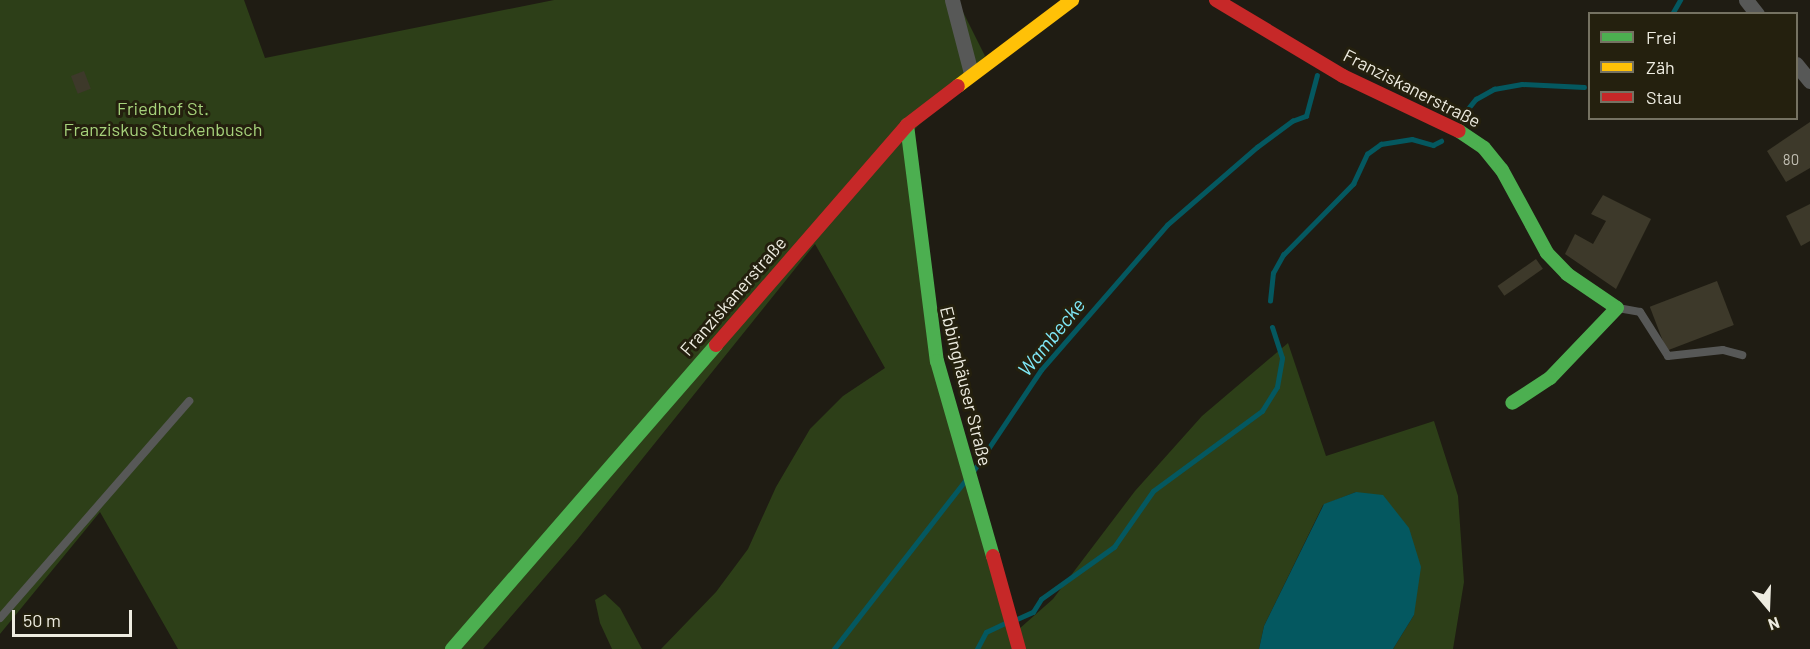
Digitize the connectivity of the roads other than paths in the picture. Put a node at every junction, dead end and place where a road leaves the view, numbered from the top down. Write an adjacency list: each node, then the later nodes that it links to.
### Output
1 (952, 0): 7 (street)
2 (1072, 0): 7 (street, Franziskanerstraße)
3 (1216, 0): 10 (street, Franziskanerstraße)
4 (1746, 0): 5 (street)
5 (1755, 12)
6 (1798, 65): 8 (street)
7 (971, 74): 9 (street, Franziskanerstraße)
8 (1810, 81)
9 (907, 125): 15 (street, Franziskanerstraße); 16 (street, Ebbinghäuser Straße)
10 (1617, 308): 11 (lane); 13 (street)
11 (1742, 355)
12 (189, 401): 14 (lane)
13 (1512, 403)
14 (0, 618)
15 (452, 649)
16 (1019, 649)

